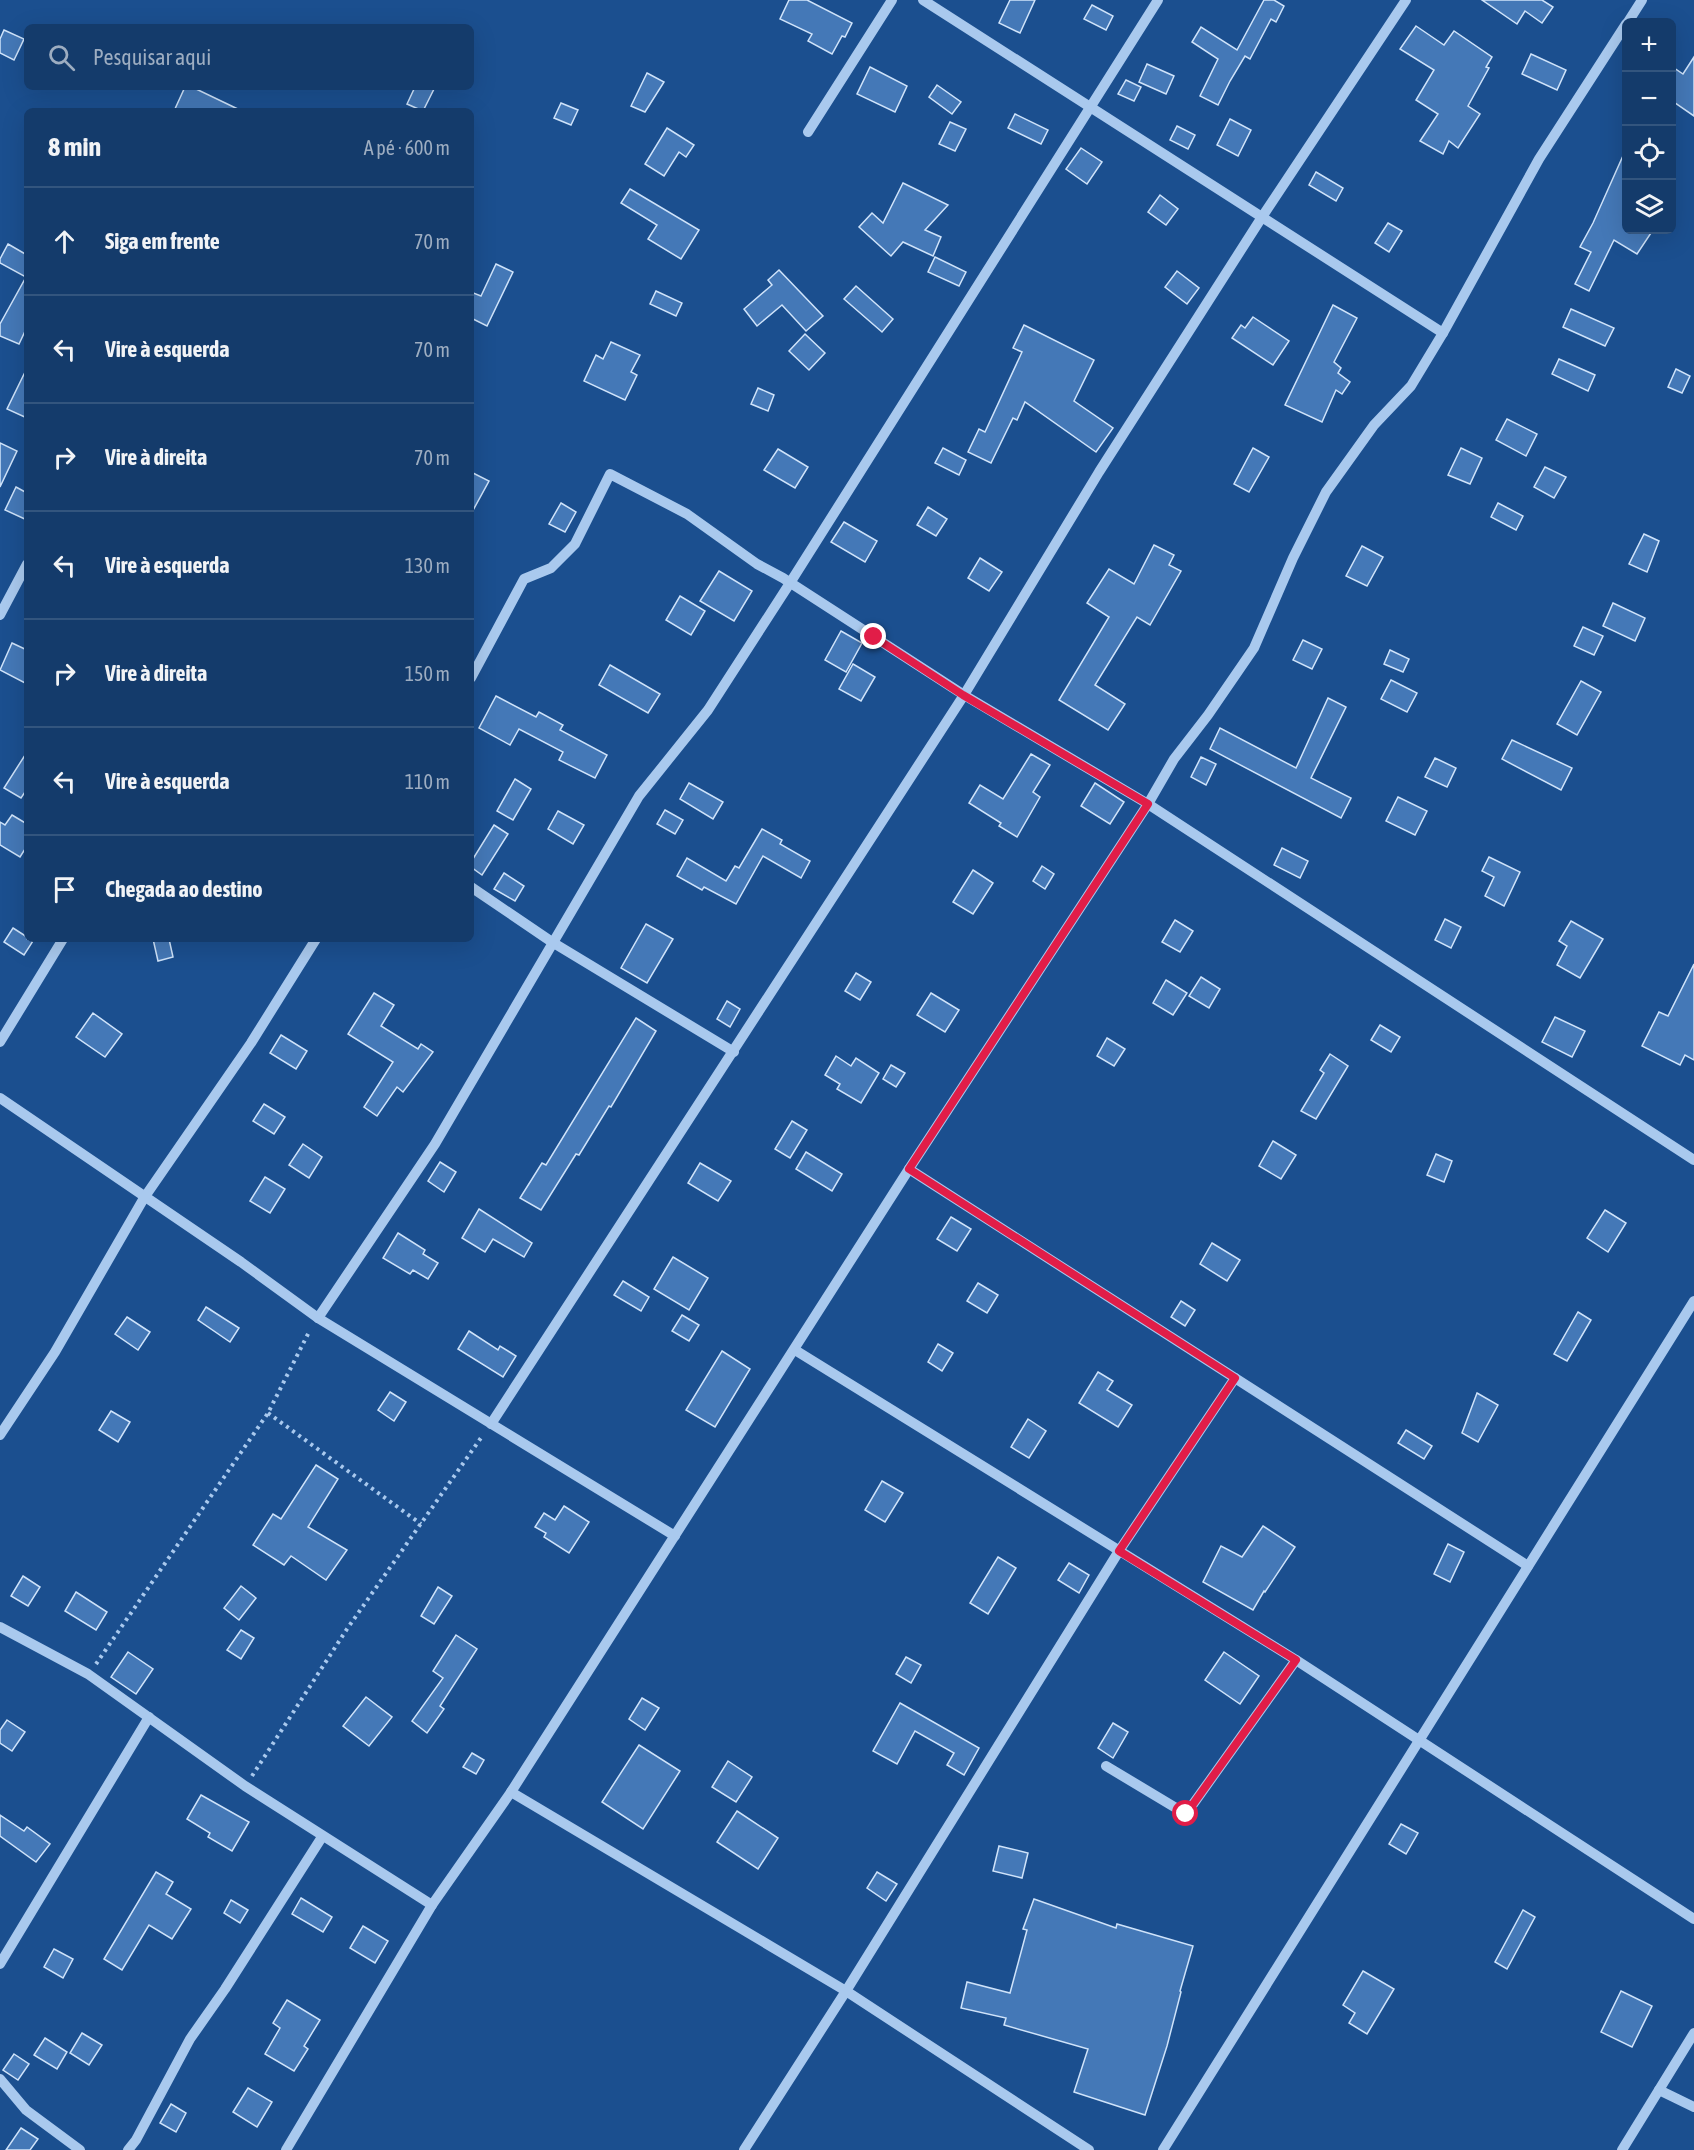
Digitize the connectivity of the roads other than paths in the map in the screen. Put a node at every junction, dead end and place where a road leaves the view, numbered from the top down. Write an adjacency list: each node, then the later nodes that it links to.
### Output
1 (892, 0): 9 (street)
2 (922, 0): 8 (street)
3 (1158, 0): 8 (street)
4 (1406, 0): 10 (street)
5 (1642, 0): 6 (street)
6 (1630, 18)
7 (1622, 31): 11 (street)
8 (1090, 107): 10 (street); 13 (street)
9 (808, 132)
10 (1262, 217): 11 (street); 16 (street)
11 (1443, 333): 17 (street)
12 (24, 570): 14 (street)
13 (790, 583): 15 (street); 16 (street); 21 (street)
14 (0, 615)
15 (474, 672)
16 (963, 695): 17 (street); 23 (street)
17 (1148, 804): 25 (street); 26 (street)
18 (474, 889): 21 (street)
19 (61, 942): 22 (street)
20 (314, 942): 27 (street)
21 (552, 942): 23 (street); 29 (street)
22 (0, 1042)
23 (734, 1052): 32 (street)
24 (0, 1098): 27 (street)
25 (1694, 1160)
26 (909, 1169): 30 (street); 31 (street)
27 (144, 1198): 29 (street); 33 (street)
28 (1694, 1301): 36 (street)
29 (318, 1318): 32 (street)
30 (795, 1350): 34 (street); 35 (street)
31 (1235, 1378): 35 (street); 36 (street)
32 (491, 1424): 34 (street)
33 (0, 1435)
34 (675, 1536): 42 (street)
35 (1119, 1551): 38 (street); 47 (street)
36 (1528, 1566): 40 (street)
37 (0, 1627): 39 (street)
38 (1296, 1660): 40 (street); 41 (street)
39 (150, 1717): 43 (street); 46 (street)
40 (1419, 1741): 45 (street); 57 (street)
41 (1106, 1766)
42 (511, 1792): 44 (street); 47 (street)
43 (322, 1837): 44 (street); 53 (street)
44 (432, 1905): 54 (street)
45 (1694, 1919)
46 (0, 1964)
47 (846, 1991): 55 (street); 56 (street)
48 (1694, 2033): 50 (street)
49 (0, 2079): 52 (street)
50 (1659, 2090): 51 (street); 58 (street)
51 (1694, 2107)
52 (80, 2150)
53 (128, 2150)
54 (286, 2150)
55 (744, 2150)
56 (1089, 2150)
57 (1163, 2150)
58 (1622, 2150)

